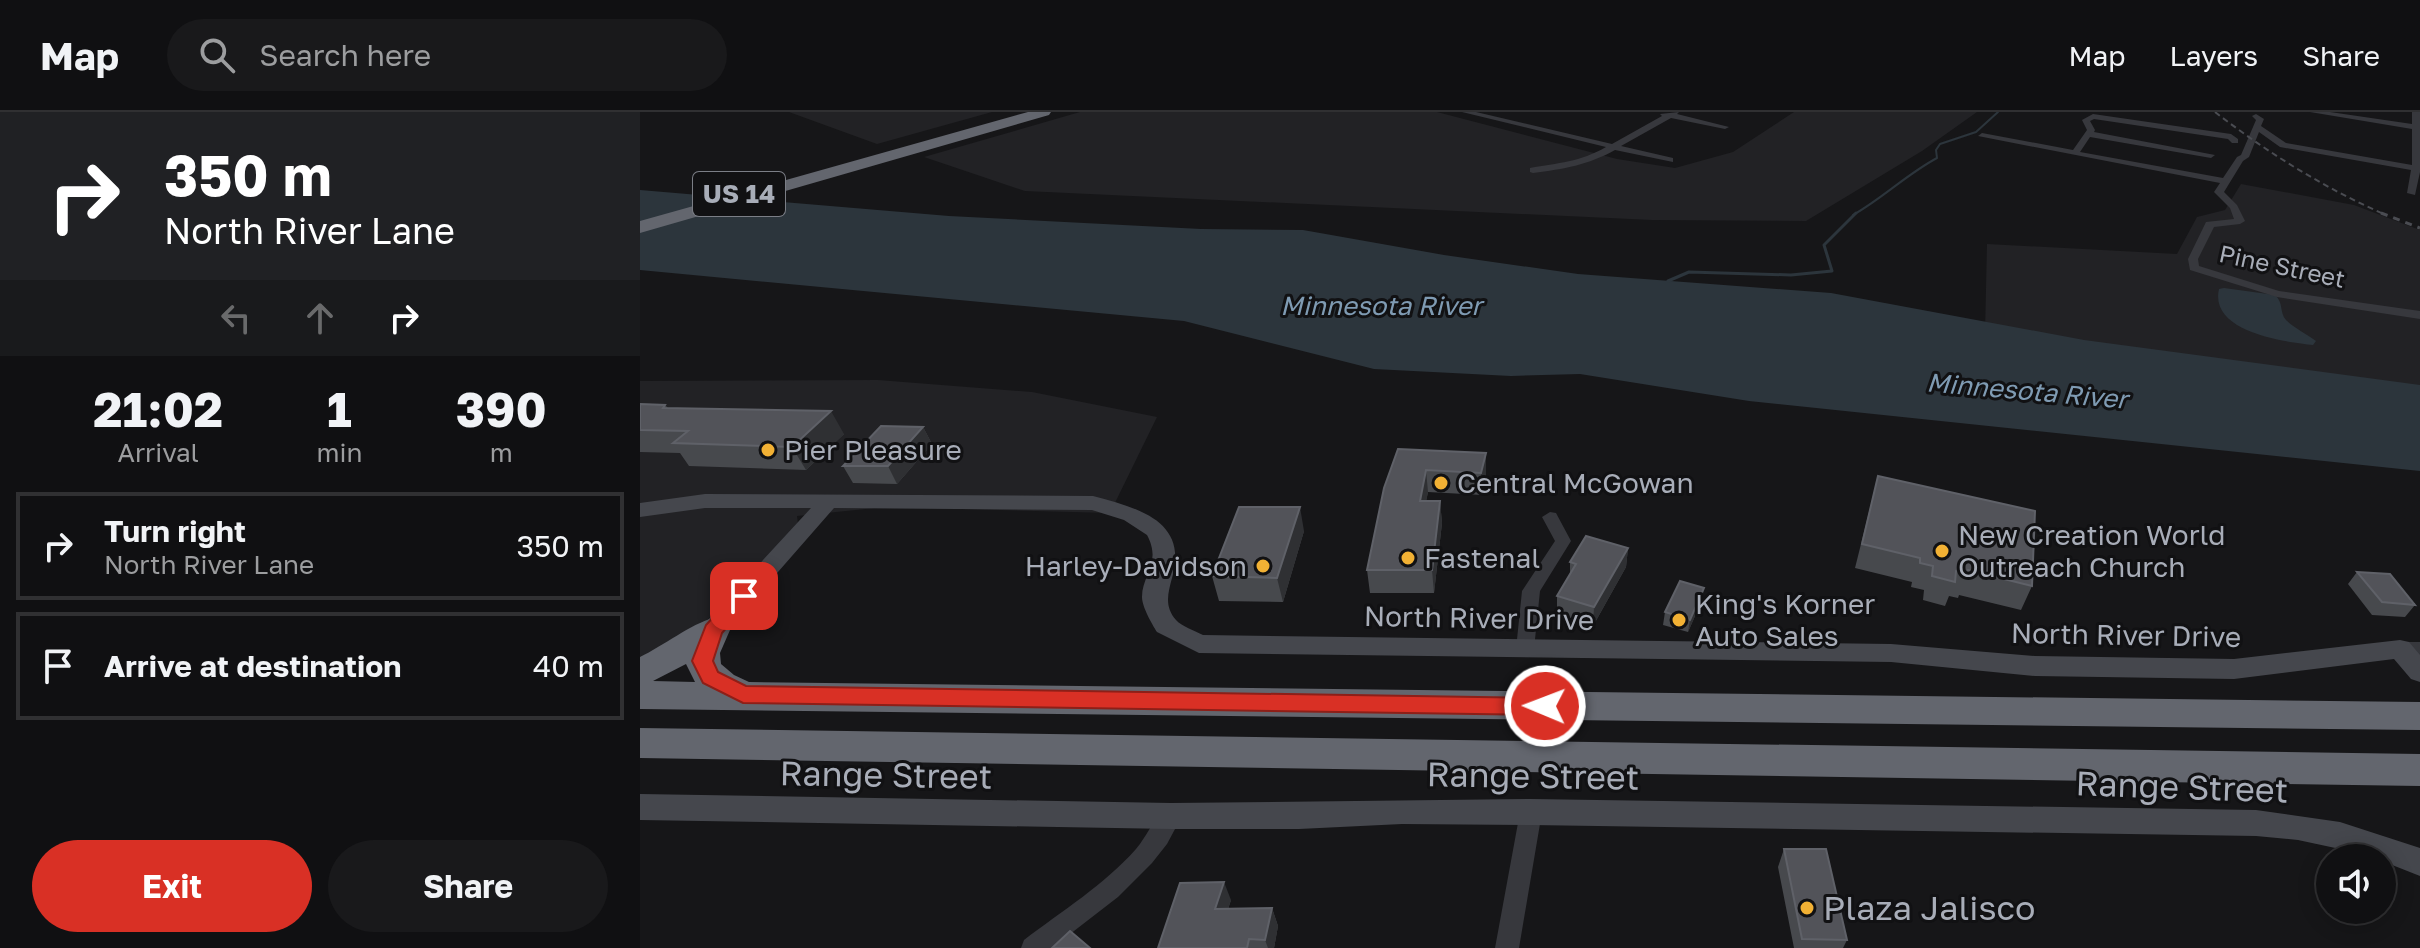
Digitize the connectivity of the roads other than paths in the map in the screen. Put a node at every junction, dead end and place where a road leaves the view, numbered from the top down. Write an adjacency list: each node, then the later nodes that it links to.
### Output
1 (1027, 112): 21 (highway, US 14)
2 (1044, 112): 21 (highway, US 14)
3 (1466, 112): 8 (street)
4 (1657, 112): 7 (street)
5 (2314, 112): 12 (street)
6 (2416, 112): 12 (street)
7 (1672, 113): 10 (street); 16 (street)
8 (1487, 114): 16 (street)
9 (2257, 114): 11 (street); 19 (street)
10 (1725, 127)
11 (2257, 127): 19 (street); 22 (street)
12 (2418, 128): 22 (street)
13 (2089, 134): 15 (street); 17 (street); 18 (street)
14 (1982, 136): 17 (street)
15 (2233, 139)
16 (1610, 146): 20 (street); 23 (street)
17 (2075, 153): 24 (street)
18 (2211, 155)
19 (2240, 159): 24 (street)
20 (1670, 160)
21 (845, 167): 26 (highway, US 14)
22 (2418, 169): 25 (street)
23 (1533, 170)
24 (2223, 181): 27 (street, Pine Street)
25 (2412, 193)
26 (640, 225)
27 (2420, 315)
28 (829, 501): 29 (street, North River Drive); 31 (street); 32 (street, North River Drive)
29 (640, 510)
30 (1550, 517): 32 (street)
31 (713, 630): 34 (highway); 37 (highway)
32 (1525, 649): 33 (street, North River Drive)
33 (2410, 649): 35 (street)
34 (640, 672)
35 (2420, 672)
36 (640, 695): 37 (highway)
37 (743, 695): 38 (highway)
38 (2420, 716)
39 (640, 743): 40 (highway)
40 (2420, 770)
41 (640, 807): 43 (street, Range Street)
42 (1531, 812): 43 (street, Range Street); 44 (street, Range Street); 46 (street)
43 (1171, 816): 45 (street)
44 (2420, 862)
45 (1033, 948)
46 (1507, 948)

